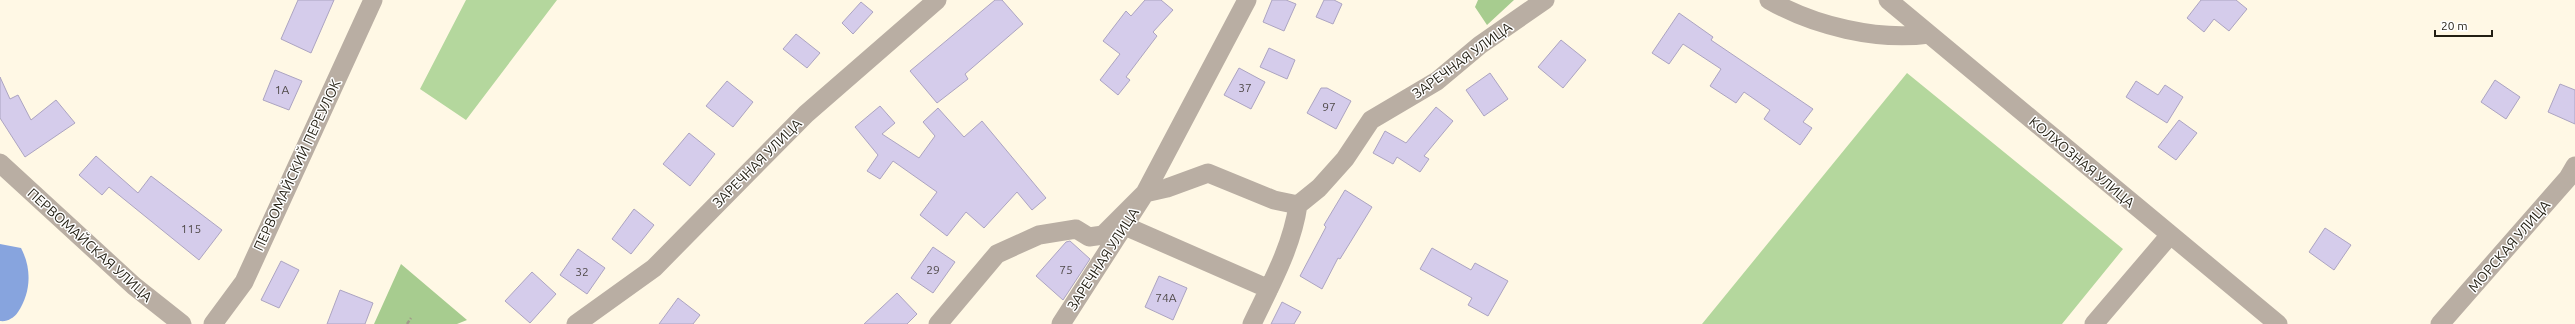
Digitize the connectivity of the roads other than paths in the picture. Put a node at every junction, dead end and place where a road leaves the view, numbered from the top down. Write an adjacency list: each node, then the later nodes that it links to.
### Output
1 (372, 0): 16 (street, ПЕРВОМАЙСКИЙ ПЕРЕУЛОК)
2 (937, 0): 17 (street, ЗАРЕЧНАЯ УЛИЦА)
3 (1247, 0): 10 (street, ЗАРЕЧНАЯ УЛИЦА)
4 (1545, 0): 11 (street, ЗАРЕЧНАЯ УЛИЦА)
5 (1769, 0): 7 (street)
6 (1888, 0): 7 (street, КОЛХОЗНАЯ УЛИЦА)
7 (1929, 34): 13 (street, КОЛХОЗНАЯ УЛИЦА)
8 (2575, 166): 23 (street, МОРСКАЯ УЛИЦА)
9 (2, 168): 15 (street, ПЕРВОМАЙСКАЯ УЛИЦА)
10 (1145, 193): 11 (street, ЗАРЕЧНАЯ УЛИЦА); 12 (street, ЗАРЕЧНАЯ УЛИЦА); 18 (street, ЗАРЕЧНАЯ УЛИЦА)
11 (1298, 205): 14 (street)
12 (1125, 226): 14 (street); 19 (street, ЗАРЕЧНАЯ УЛИЦА)
13 (2170, 235): 21 (street); 22 (street, КОЛХОЗНАЯ УЛИЦА)
14 (1269, 289): 20 (street)
15 (182, 324)
16 (213, 324)
17 (576, 324)
18 (938, 324)
19 (1061, 324)
20 (1252, 324)
21 (2094, 324)
22 (2278, 324)
23 (2440, 324)

